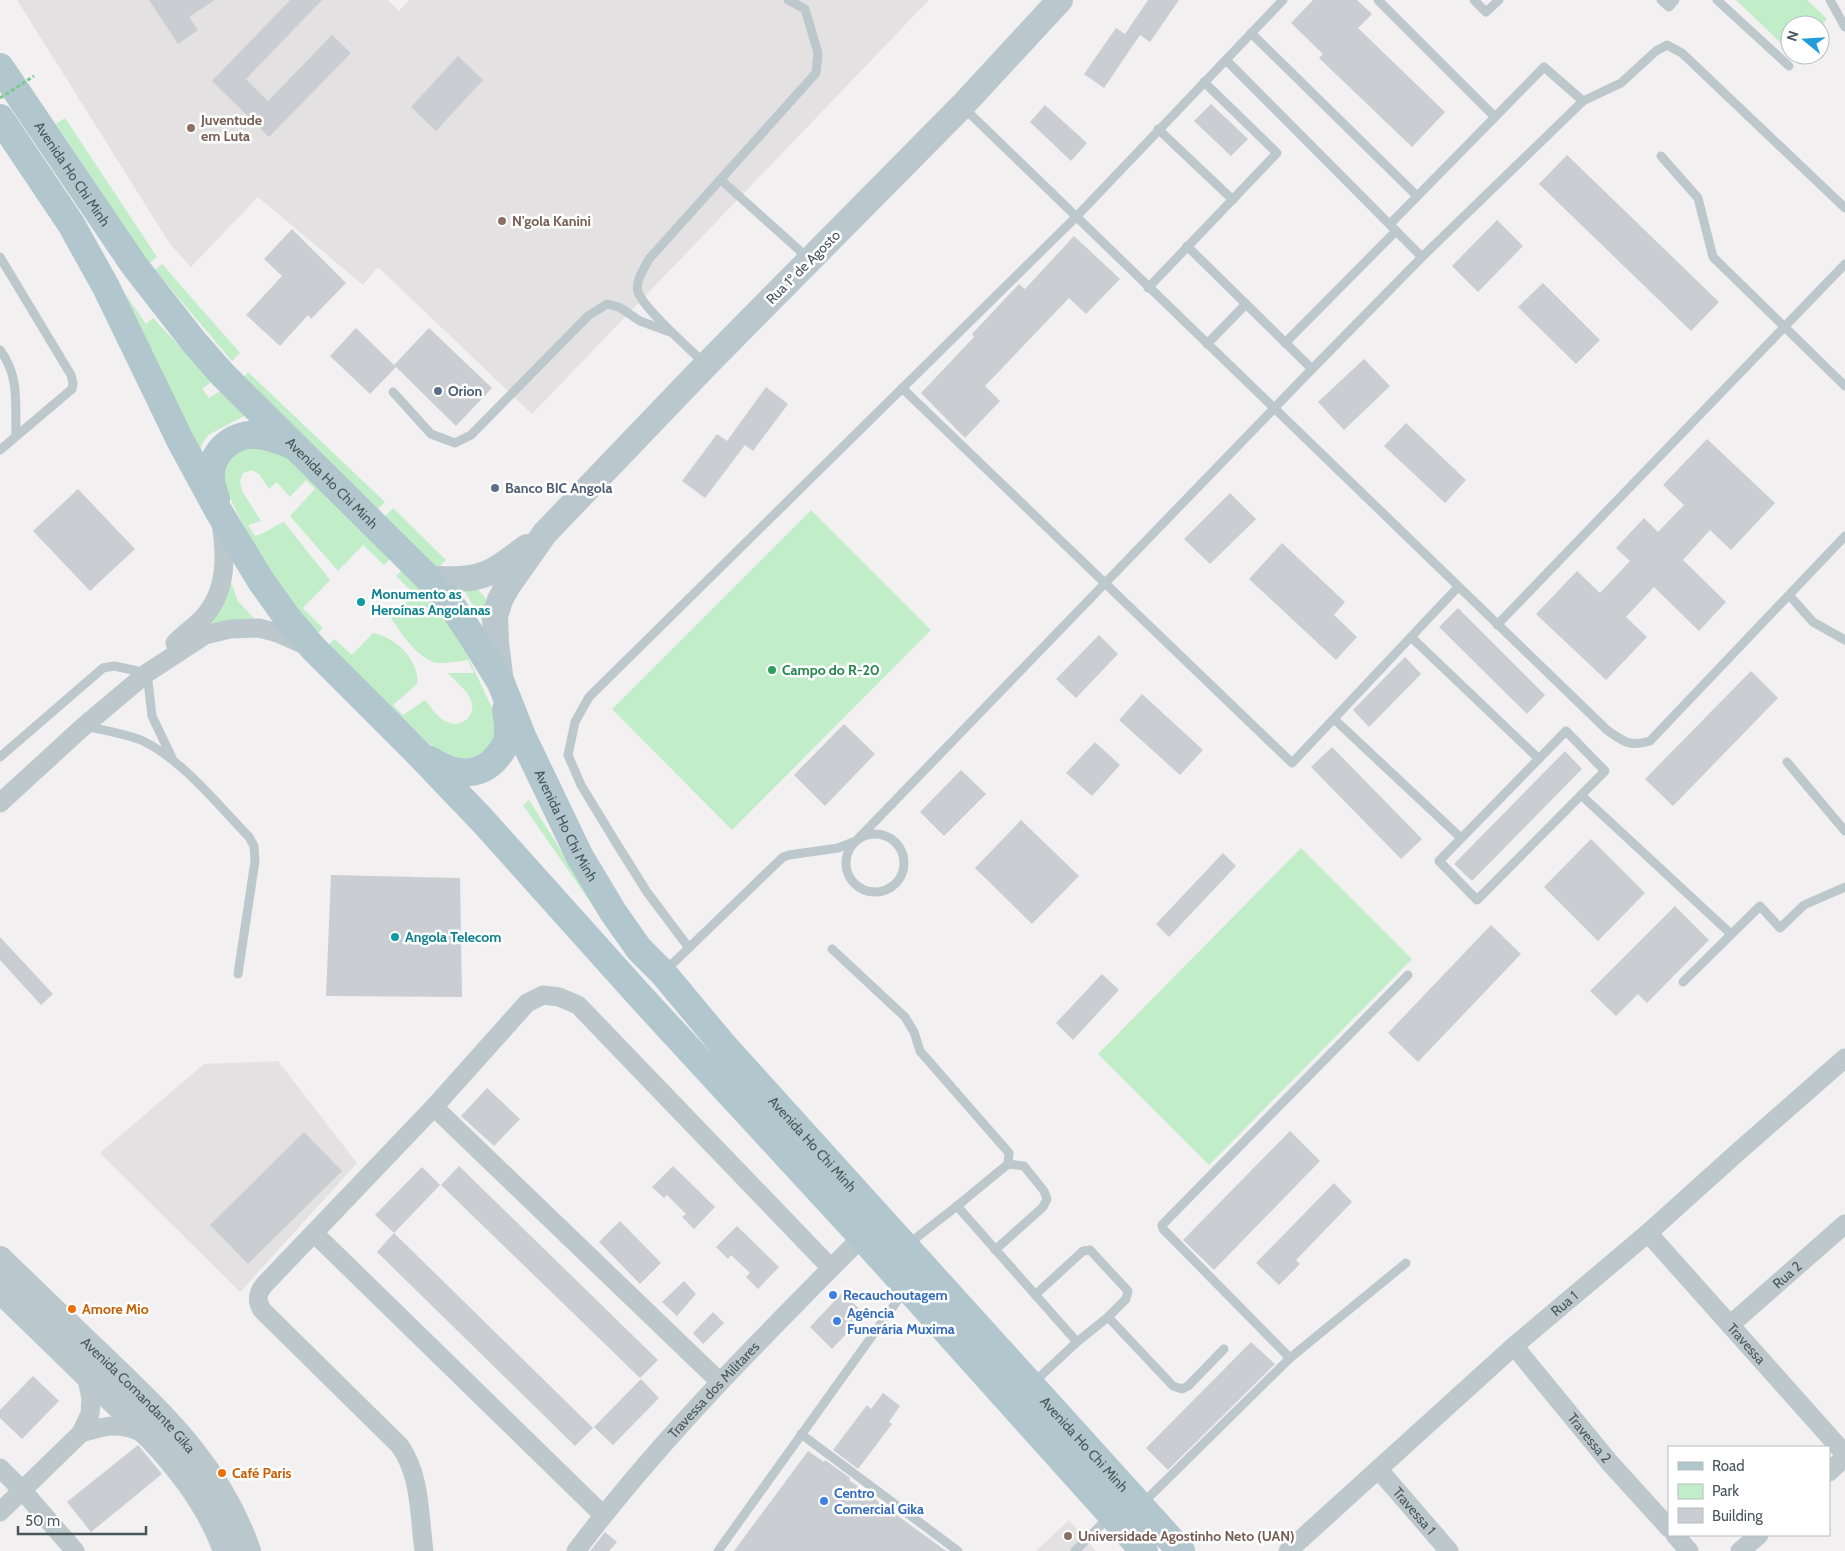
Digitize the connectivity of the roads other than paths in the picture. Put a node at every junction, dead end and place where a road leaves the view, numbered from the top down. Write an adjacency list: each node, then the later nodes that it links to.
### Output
1 (788, 0): 23 (lane)
2 (1060, 0): 18 (main road, Rua 1º de Agosto)
3 (1283, 0): 12 (lane)
4 (1378, 0): 19 (lane)
5 (1474, 0): 6 (lane)
6 (1499, 0)
7 (1662, 0): 8 (lane)
8 (1675, 0)
9 (1717, 0): 14 (lane)
10 (1830, 0): 11 (lane)
11 (1845, 27)
12 (1250, 33): 13 (lane); 24 (lane)
13 (1226, 60): 16 (lane); 28 (lane)
14 (1789, 66)
15 (0, 67): 48 (main road, Avenida Ho Chi Minh)
16 (1204, 82): 21 (lane); 25 (lane)
17 (1583, 101): 19 (lane); 26 (lane); 31 (lane)
18 (962, 106): 27 (lane); 32 (main road, Rua 1º de Agosto)
19 (1495, 117): 24 (lane)
20 (0, 118): 50 (main road, Avenida Ho Chi Minh)
21 (1158, 129): 25 (lane); 27 (lane)
22 (1662, 156): 36 (lane)
23 (721, 180): 32 (lane); 37 (lane)
24 (1417, 196): 28 (lane)
25 (1233, 200): 29 (lane)
26 (1845, 208)
27 (1076, 217): 34 (lane); 44 (lane)
28 (1393, 227): 31 (lane); 38 (lane)
29 (1187, 246): 34 (lane); 35 (lane)
30 (0, 257): 47 (lane)
31 (1422, 257): 42 (lane)
32 (810, 260): 41 (main road, Rua 1º de Agosto)
33 (1845, 264): 36 (lane)
34 (1148, 288): 39 (lane)
35 (1246, 304): 38 (lane); 39 (lane)
36 (1785, 326): 43 (lane); 57 (lane)
37 (673, 332): 41 (lane); 45 (lane)
38 (1285, 343): 42 (lane)
39 (1207, 344): 46 (lane)
40 (0, 350): 47 (lane)
41 (706, 365): 51 (main road, Rua 1º de Agosto)
42 (1312, 369): 46 (lane)
43 (1845, 386)
44 (902, 388): 54 (lane); 77 (lane)
45 (393, 392)
46 (1275, 408): 54 (lane); 55 (lane)
47 (16, 436): 49 (lane)
48 (293, 445): 50 (main road); 53 (main road, Avenida Ho Chi Minh)
49 (0, 450)
50 (219, 512): 60 (main road, Avenida Ho Chi Minh); 61 (street)
51 (545, 533): 53 (main road); 62 (main road)
52 (1845, 536): 56 (lane)
53 (429, 579): 62 (main road, Avenida Ho Chi Minh)
54 (1104, 584): 63 (lane); 74 (lane)
55 (1458, 588): 57 (lane); 58 (lane)
56 (1788, 595): 57 (lane); 59 (lane)
57 (1497, 625)
58 (1411, 637): 63 (lane); 68 (lane)
59 (1845, 640)
60 (312, 648): 61 (street); 65 (main road, Avenida Ho Chi Minh)
61 (147, 673): 64 (street); 66 (lane); 67 (lane)
62 (501, 683): 65 (main road); 79 (main road, Avenida Ho Chi Minh)
63 (1334, 718): 73 (lane)
64 (84, 726): 67 (lane); 71 (street)
65 (416, 751): 90 (main road, Avenida Ho Chi Minh)
66 (0, 757)
67 (172, 758): 80 (lane)
68 (1539, 759): 70 (lane); 73 (lane)
69 (1787, 762): 72 (lane)
70 (1581, 796): 73 (lane); 76 (lane)
71 (0, 803)
72 (1845, 831)
73 (1461, 838)
74 (856, 841): 74 (lane); 77 (lane)
75 (1845, 887): 76 (lane)
76 (1731, 934): 82 (lane)
77 (689, 948): 79 (lane)
78 (832, 949): 85 (lane)
79 (663, 973): 91 (main road, Avenida Ho Chi Minh)
80 (238, 974)
81 (1408, 975): 104 (lane)
82 (1683, 982)
83 (1845, 1058): 88 (street, Rua 1)
84 (434, 1107): 89 (street); 95 (street); 106 (street)
85 (1008, 1164): 86 (lane); 92 (lane)
86 (957, 1206): 91 (lane); 92 (lane)
87 (1845, 1224): 100 (street, Rua 2)
88 (1648, 1233): 100 (street, Travessa); 102 (street, Rua 1)
89 (314, 1234): 119 (street); 127 (street)
90 (862, 1237): 95 (street, Travessa dos Militares); 96 (main road, Avenida Ho Chi Minh)
91 (905, 1246): 107 (main road, Avenida Ho Chi Minh)
92 (995, 1250): 98 (lane)
93 (0, 1260): 126 (main road, Avenida Comandante Gika)
94 (1406, 1263): 104 (lane)
95 (831, 1268): 106 (street, Travessa dos Militares)
96 (907, 1287): 109 (lane); 118 (main road, Avenida Ho Chi Minh)
97 (0, 1290): 105 (main road, Avenida Comandante Gika)
98 (1035, 1295): 99 (lane); 101 (lane)
99 (1108, 1317): 101 (lane); 103 (lane)
100 (1730, 1325): 111 (street, Travessa)
101 (1076, 1342): 107 (lane)
102 (1514, 1346): 113 (street, Rua 1); 120 (street, Travessa 2)
103 (1224, 1349)
104 (1290, 1358): 116 (lane)
105 (74, 1361): 108 (street); 110 (main road, Avenida Comandante Gika)
106 (720, 1382): 119 (street, Travessa dos Militares)
107 (1031, 1385): 116 (main road, Avenida Ho Chi Minh)
108 (81, 1433): 110 (street); 115 (street)
109 (802, 1434): 129 (lane); 130 (lane)
110 (153, 1439): 125 (main road, Avenida Comandante Gika)
111 (1845, 1455): 114 (street)
112 (0, 1468): 115 (street)
113 (1379, 1470): 133 (street, Rua 1); 134 (street, Travessa 1)
114 (1830, 1471)
115 (22, 1490): 117 (street); 124 (street)
116 (1140, 1506): 132 (main road, Avenida Ho Chi Minh)
117 (0, 1512)
118 (1112, 1513): 123 (lane); 131 (main road, Avenida Ho Chi Minh)
119 (603, 1515): 128 (street, Travessa dos Militares)
120 (1668, 1527)
121 (1676, 1536): 135 (street)
122 (1757, 1536): 136 (street)
123 (1080, 1549)
124 (74, 1551)
125 (226, 1551)
126 (248, 1551)
127 (424, 1551)
128 (576, 1551)
129 (718, 1551)
130 (958, 1551)
131 (1144, 1551)
132 (1181, 1551)
133 (1288, 1551)
134 (1449, 1551)
135 (1690, 1551)
136 (1740, 1551)

